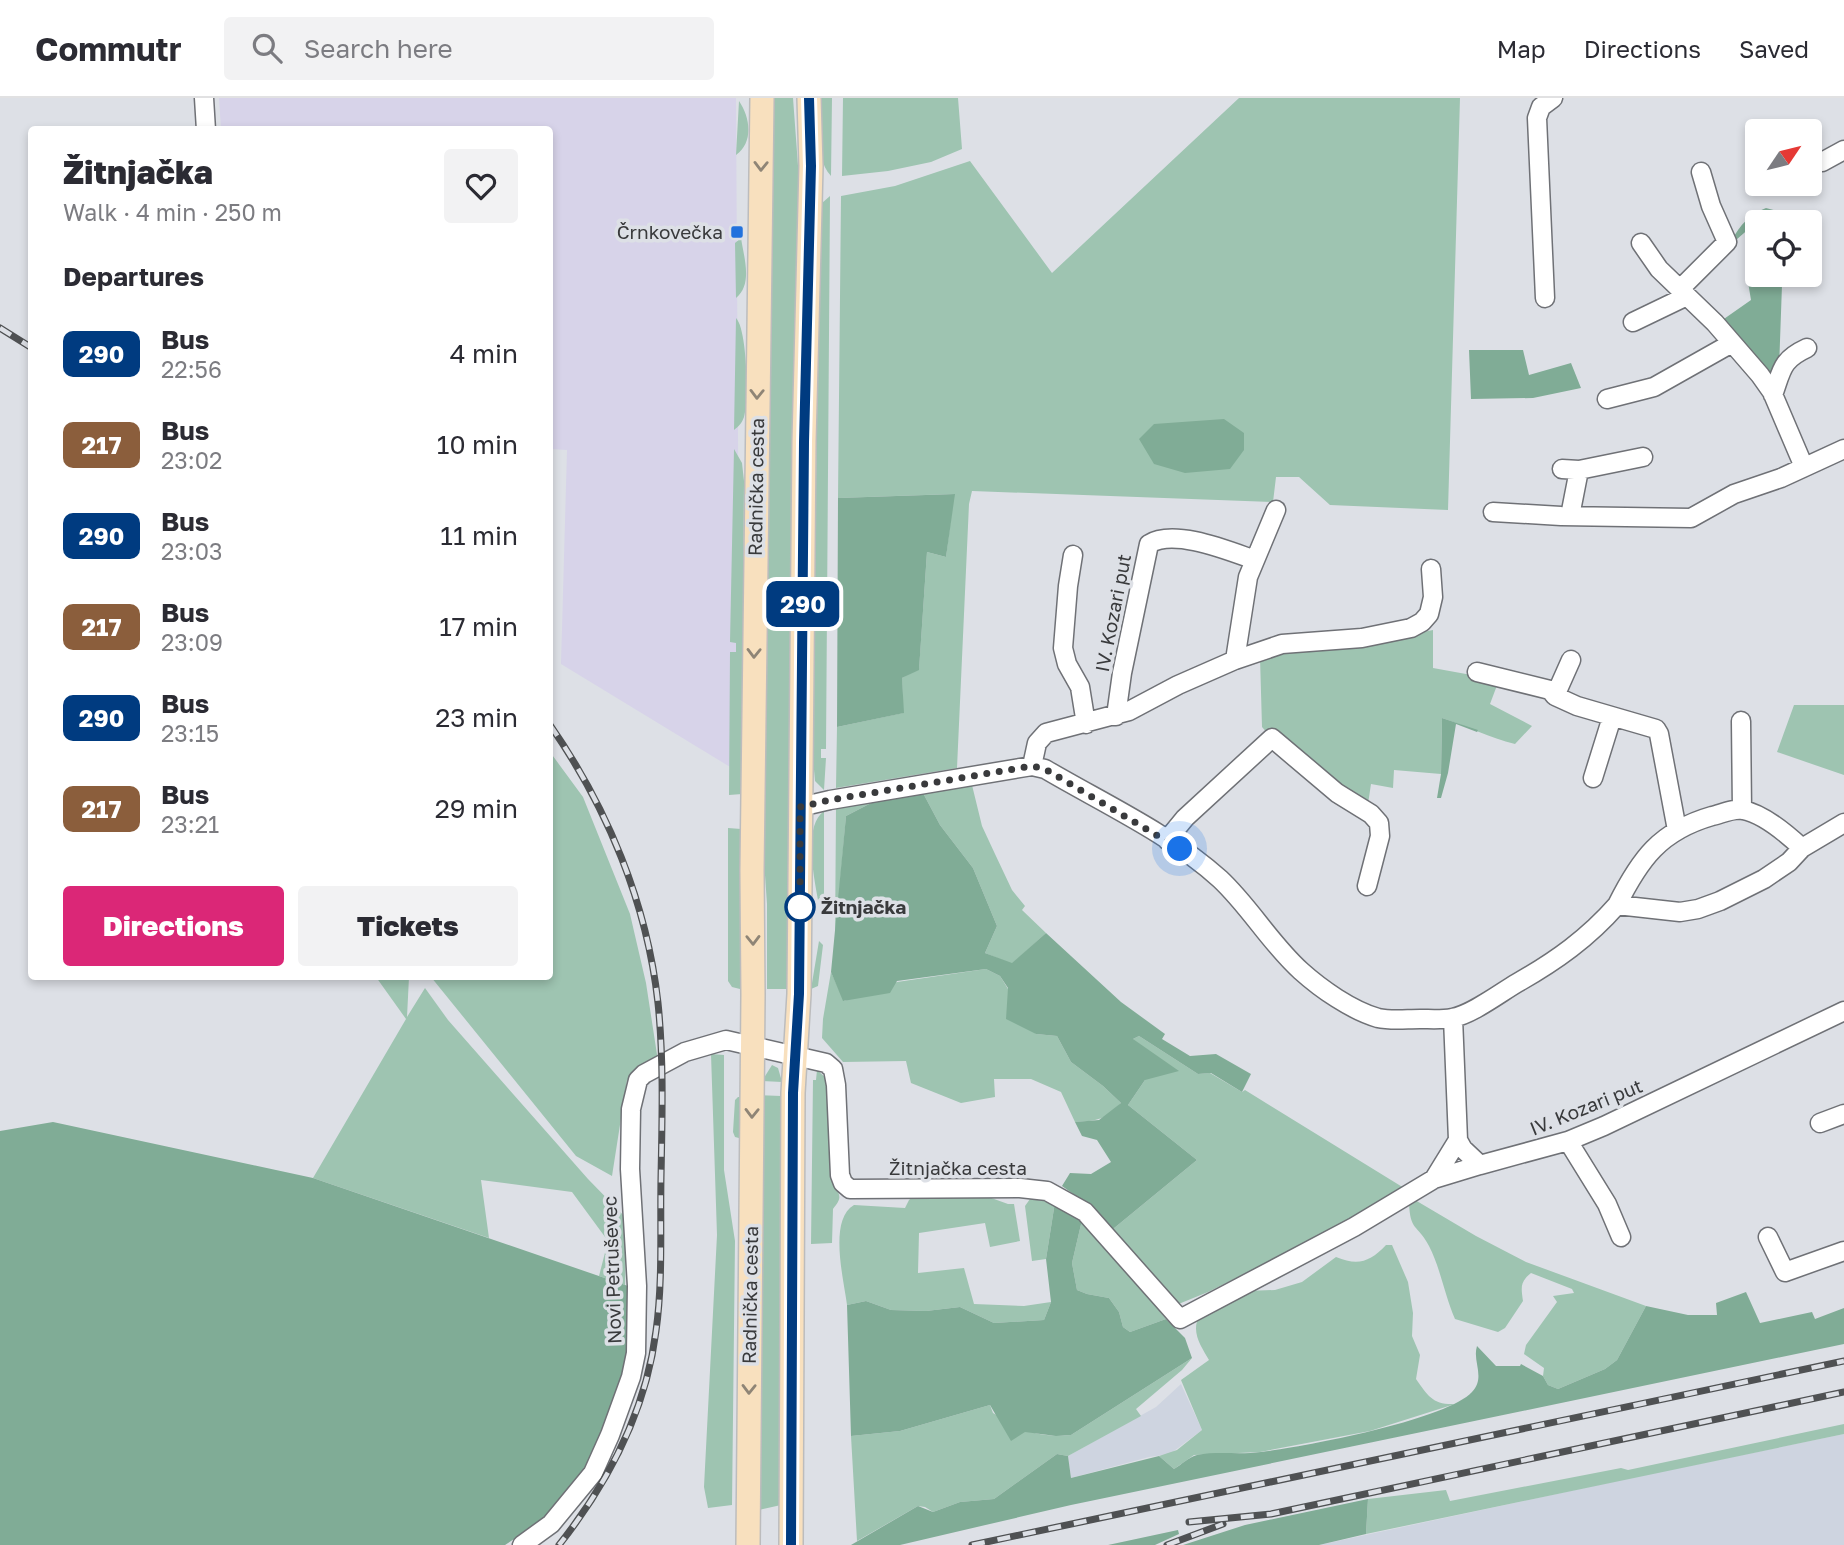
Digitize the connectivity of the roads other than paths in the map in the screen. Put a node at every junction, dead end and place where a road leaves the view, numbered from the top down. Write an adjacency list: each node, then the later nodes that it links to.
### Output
1 (204, 98): 5 (street)
2 (762, 98): 46 (main road, Radnička cesta, one-way to 46)
3 (809, 98): 36 (main road)
4 (1553, 98): 11 (street)
5 (206, 126)
6 (1844, 150): 7 (street)
7 (1822, 162)
8 (1700, 172): 10 (street)
9 (1641, 243): 10 (street)
10 (1683, 293): 12 (street); 13 (street)
11 (1545, 298)
12 (1633, 322)
13 (1732, 343): 15 (street); 16 (street)
14 (1807, 348): 15 (street)
15 (1773, 395): 19 (street)
16 (1606, 399)
17 (1844, 450): 19 (street)
18 (1643, 457): 22 (street)
19 (1804, 467): 22 (street)
20 (1276, 510): 24 (street)
21 (1493, 512): 22 (street)
22 (1570, 516)
23 (1073, 555): 33 (street, IV. Kozari put)
24 (1255, 560): 26 (street); 30 (street, IV. Kozari put)
25 (1432, 569): 26 (street)
26 (1235, 660): 30 (street)
27 (1572, 660): 29 (street)
28 (1477, 671): 29 (street)
29 (1555, 696): 31 (street)
30 (1116, 716): 33 (street)
31 (1612, 717): 35 (street); 39 (street)
32 (1741, 721): 37 (street)
33 (1086, 724): 34 (street)
34 (1032, 766): 36 (street); 40 (street)
35 (1593, 778)
36 (800, 807): 47 (main road)
37 (1742, 810): 39 (street); 41 (street)
38 (1844, 824): 41 (street)
39 (1677, 830): 43 (street)
40 (1167, 840): 42 (street); 45 (street)
41 (1802, 848): 43 (street)
42 (1367, 886)
43 (1617, 905): 45 (street)
44 (1844, 1011): 51 (street, IV. Kozari put)
45 (1454, 1018): 50 (street)
46 (752, 1045): 47 (street); 57 (street, Novi Petruševec); 58 (main road, Radnička cesta, one-way to 58)
47 (796, 1055): 53 (street, Žitnjačka cesta); 59 (main road)
48 (1844, 1114): 49 (street)
49 (1820, 1123)
50 (1458, 1140): 52 (street); 53 (street)
51 (1568, 1141): 52 (street, IV. Kozari put); 54 (street)
52 (1480, 1165): 53 (street, IV. Kozari put)
53 (1434, 1179)
54 (1621, 1237)
55 (1768, 1237): 56 (street)
56 (1844, 1251)
57 (522, 1545)
58 (748, 1545)
59 (791, 1545)

